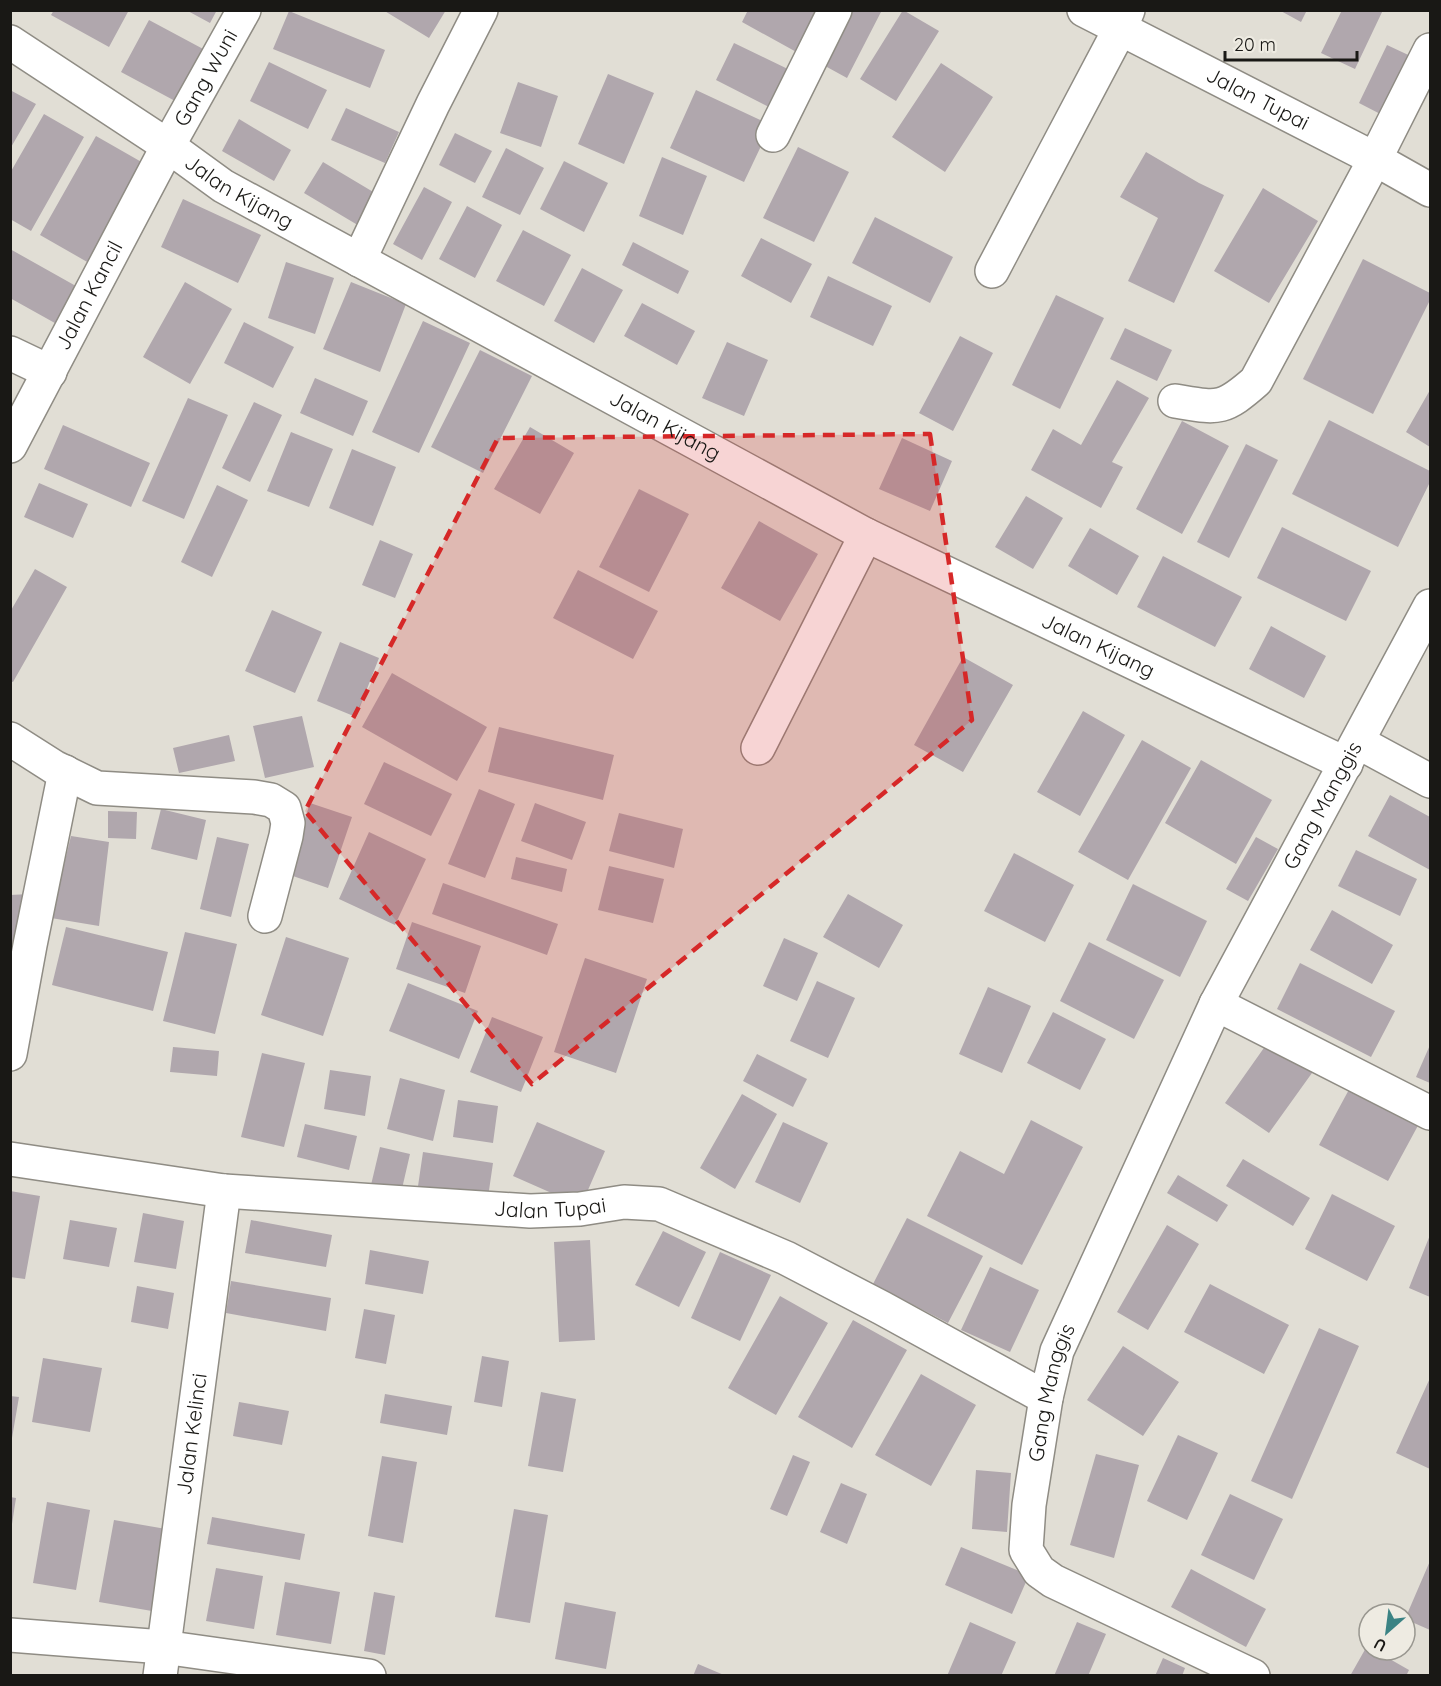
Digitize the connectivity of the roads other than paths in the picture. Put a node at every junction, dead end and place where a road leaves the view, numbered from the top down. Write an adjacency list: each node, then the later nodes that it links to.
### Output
1 (244, 10): 9 (street, Gang Wuni)
2 (481, 10): 12 (street)
3 (835, 10): 8 (street)
4 (1084, 10): 5 (street, Jalan Tupai)
5 (1124, 20): 10 (street, Jalan Tupai); 13 (street)
6 (10, 42): 9 (street, Jalan Kijang)
7 (1431, 50): 10 (street)
8 (773, 135)
9 (168, 146): 12 (street, Jalan Kijang); 15 (street, Jalan Kancil)
10 (1375, 159): 11 (street, Jalan Tupai); 16 (street)
11 (1431, 190)
12 (359, 260): 18 (street, Jalan Kijang)
13 (992, 271)
14 (10, 353): 15 (street)
15 (50, 372): 17 (street, Jalan Kancil)
16 (1175, 401)
17 (10, 446)
18 (866, 535): 21 (street); 22 (street, Jalan Kijang)
19 (1431, 606): 22 (street, Gang Manggis)
20 (10, 739): 23 (street)
21 (758, 748)
22 (1352, 753): 24 (street, Jalan Kijang); 26 (street, Gang Manggis)
23 (65, 772): 25 (street); 27 (street)
24 (1431, 781)
25 (265, 916)
26 (1216, 1004): 28 (street); 31 (street, Gang Manggis)
27 (10, 1054)
28 (1431, 1113)
29 (10, 1158): 30 (street, Jalan Tupai)
30 (224, 1191): 31 (street, Jalan Tupai); 33 (street, Jalan Kelinci)
31 (1046, 1398): 35 (street, Gang Manggis)
32 (10, 1635): 33 (street)
33 (161, 1661): 34 (street)
34 (369, 1676)
35 (1253, 1676)

